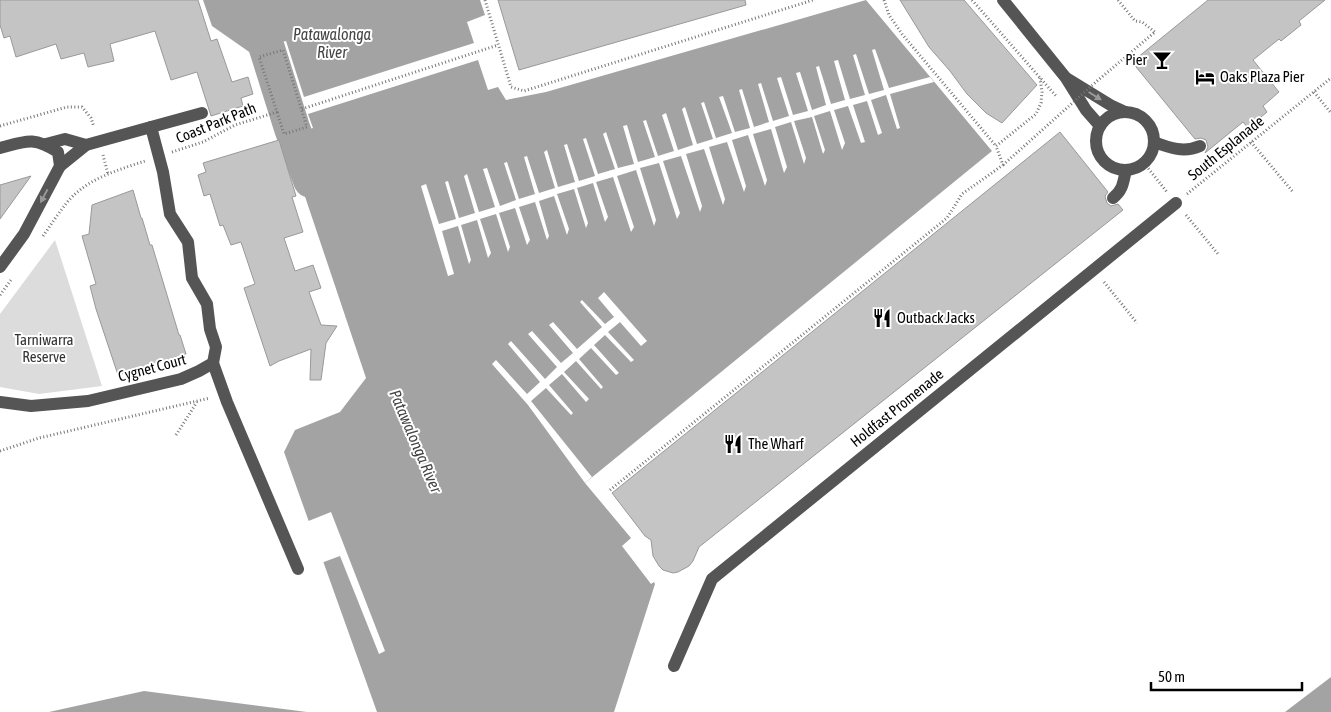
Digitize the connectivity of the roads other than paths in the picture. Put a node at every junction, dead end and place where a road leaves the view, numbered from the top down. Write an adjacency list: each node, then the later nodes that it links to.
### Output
1 (1003, 0): 2 (street)
2 (1066, 78): 3 (street, one-way to 3); 5 (street)
3 (1125, 112): 5 (street); 7 (street)
4 (202, 113): 6 (street)
5 (1100, 126): 13 (street)
6 (151, 127): 9 (street); 17 (street)
7 (1154, 142): 10 (street); 13 (street)
8 (46, 144): 9 (street); 11 (street); 12 (street)
9 (86, 145): 12 (street)
10 (1200, 146)
11 (0, 148)
12 (60, 166): 16 (street, one-way to 16)
13 (1126, 170): 14 (street)
14 (1113, 198)
15 (1176, 203): 20 (street, Holdfast Promenade)
16 (0, 267)
17 (213, 363): 18 (street, Cygnet Court); 19 (street)
18 (0, 402)
19 (298, 569)
20 (674, 666)

